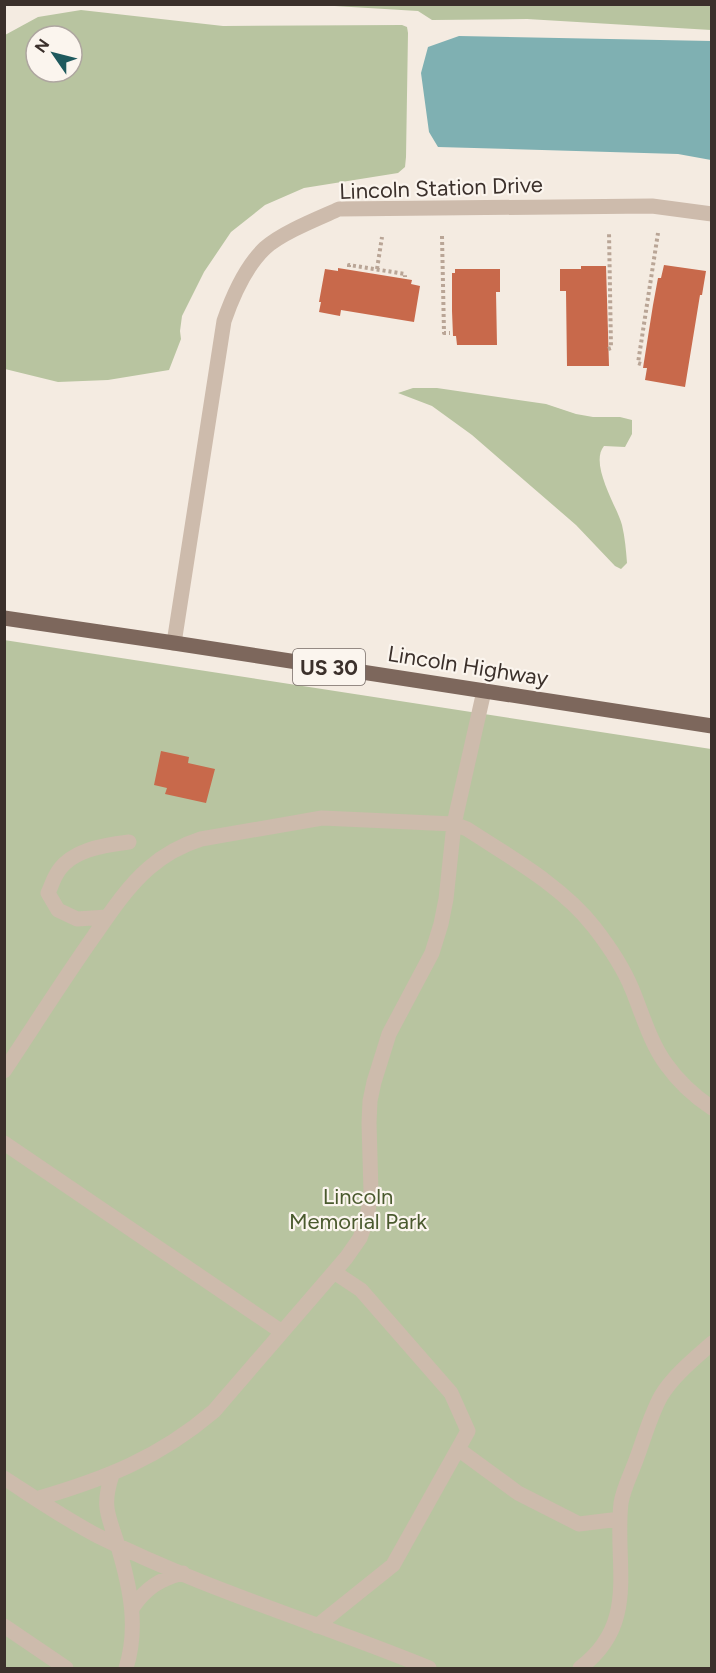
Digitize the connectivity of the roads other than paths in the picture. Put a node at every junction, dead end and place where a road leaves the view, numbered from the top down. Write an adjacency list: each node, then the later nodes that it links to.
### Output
1 (711, 214): 3 (street, Lincoln Station Drive)
2 (4, 618): 3 (main road, Lincoln Highway / US 30)
3 (174, 643): 4 (main road, Lincoln Highway / US 30)
4 (484, 691): 5 (main road, Lincoln Highway / US 30); 6 (street)
5 (711, 726)
6 (454, 824): 8 (street); 10 (street); 12 (street)
7 (129, 842): 8 (street)
8 (107, 917): 9 (street)
9 (4, 1071)
10 (711, 1108)
11 (4, 1143): 13 (street)
12 (334, 1272): 13 (street); 15 (street)
13 (282, 1332): 16 (street)
14 (711, 1343): 19 (street)
15 (458, 1449): 19 (street); 24 (street)
16 (112, 1475): 18 (street); 20 (street)
17 (4, 1478): 18 (street)
18 (36, 1499): 20 (street)
19 (620, 1518): 28 (street)
20 (118, 1545): 21 (street); 22 (street)
21 (183, 1573): 22 (street); 24 (street)
22 (133, 1607): 26 (street)
23 (4, 1626): 25 (street)
24 (317, 1626): 27 (street)
25 (66, 1668)
26 (126, 1668)
27 (429, 1668)
28 (580, 1668)

